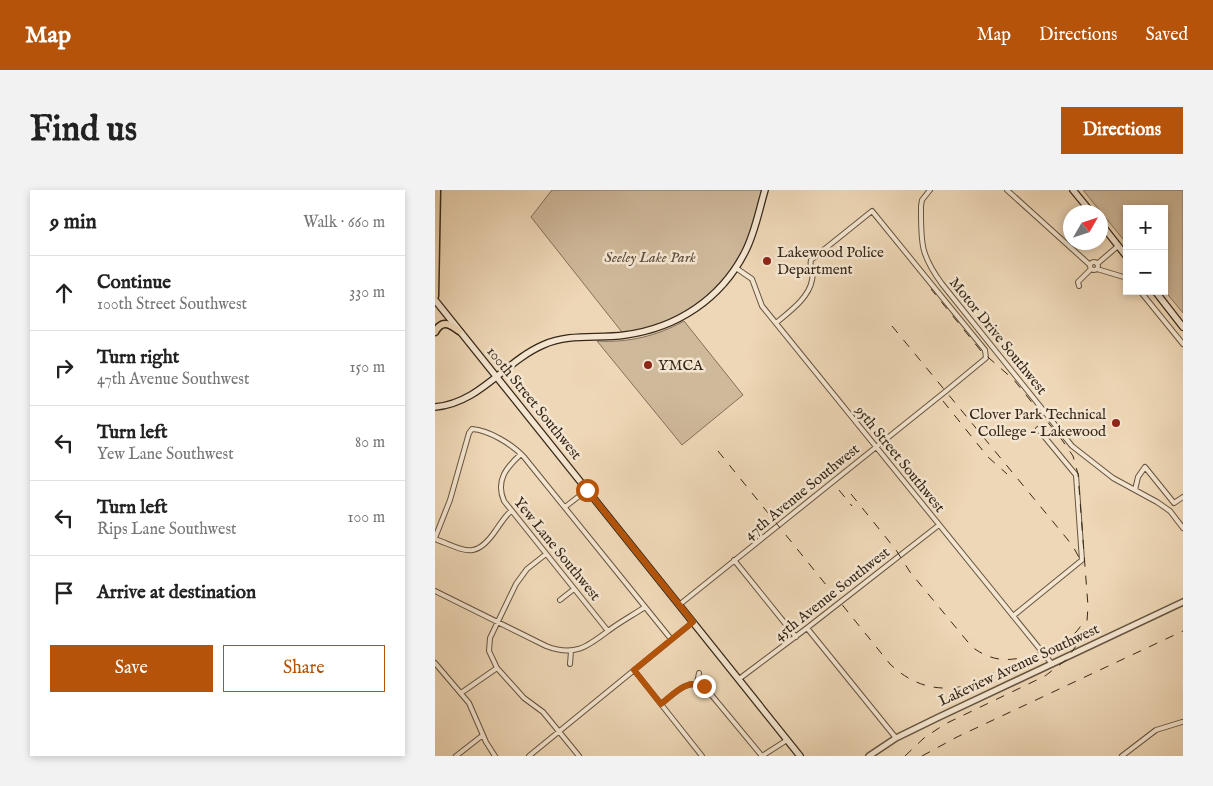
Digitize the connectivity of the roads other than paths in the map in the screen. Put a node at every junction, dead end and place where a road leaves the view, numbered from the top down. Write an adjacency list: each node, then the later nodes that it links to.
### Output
1 (437, 190): 7 (main road)
2 (765, 190): 13 (main road)
3 (931, 190): 32 (street, Motor Drive Southwest)
4 (1007, 190): 12 (street)
5 (1073, 190): 6 (main road)
6 (1085, 205)
7 (436, 217): 19 (main road)
8 (1108, 233): 9 (main road)
9 (1118, 246): 10 (main road); 11 (street)
10 (1123, 252)
11 (1097, 264): 12 (street); 14 (street)
12 (1091, 267): 14 (street); 16 (street)
13 (736, 268): 21 (street, 95th Street Southwest); 26 (main road)
14 (1097, 270): 15 (street)
15 (1123, 277)
16 (1079, 286)
17 (1143, 295): 25 (street)
18 (1158, 295): 22 (main road)
19 (435, 296)
20 (435, 300): 23 (main road, 100th Street Southwest)
21 (775, 323): 29 (street, 95th Street Southwest); 29 (street, 47th Avenue Southwest)
22 (1183, 326)
23 (459, 330): 24 (main road); 26 (main road, 100th Street Southwest)
24 (435, 332)
25 (1183, 344)
26 (497, 377): 27 (main road); 31 (main road, 100th Street Southwest)
27 (435, 407)
28 (1039, 429): 47 (street)
29 (876, 447): 36 (street, 95th Street Southwest); 40 (street, 47th Avenue Southwest)
30 (521, 454): 34 (street); 35 (street, Yew Lane Southwest); 38 (street)
31 (587, 490): 34 (street); 45 (main road, 100th Street Southwest)
32 (1135, 490): 33 (street); 37 (street, Motor Drive Southwest)
33 (1183, 496)
34 (565, 507): 46 (street)
35 (511, 511): 38 (street); 39 (street, Yew Lane Southwest)
36 (939, 525): 47 (street, 95th Street Southwest); 50 (street, 45th Avenue Southwest)
37 (1183, 528)
38 (435, 538)
39 (546, 554): 41 (street, Yew Lane Southwest); 48 (street)
40 (735, 560): 45 (street, 47th Avenue Southwest); 52 (street)
41 (574, 589): 43 (street); 51 (street, Yew Lane Southwest)
42 (435, 591): 48 (street)
43 (560, 600)
44 (1183, 602): 57 (street, Lakeview Avenue Southwest)
45 (679, 605): 49 (main road, 100th Street Southwest)
46 (645, 607): 51 (street); 53 (street)
47 (1013, 616): 57 (street, 95th Street Southwest)
48 (497, 622): 54 (street); 58 (street)
49 (693, 622): 53 (street); 61 (main road, 100th Street Southwest)
50 (807, 628): 52 (street, 45th Avenue Southwest); 68 (street)
51 (608, 631): 54 (street)
52 (796, 637): 61 (street, 45th Avenue Southwest)
53 (671, 639): 59 (street)
54 (571, 651): 56 (street)
55 (435, 663): 63 (street)
56 (570, 664)
57 (1052, 664): 68 (street, Lakeview Avenue Southwest)
58 (497, 668): 63 (street); 66 (street)
59 (634, 670): 64 (street); 66 (street)
60 (699, 673): 62 (street)
61 (739, 679): 69 (main road, 100th Street Southwest)
62 (697, 683): 64 (street); 75 (street)
63 (461, 693): 67 (street)
64 (661, 704): 74 (street)
65 (1182, 722): 78 (street)
66 (558, 731): 72 (street); 73 (street)
67 (483, 735): 70 (street); 71 (street)
68 (896, 738): 77 (street, Lakeview Avenue Southwest)
69 (787, 740): 75 (street); 76 (main road, 100th Street Southwest)
70 (456, 756)
71 (495, 756)
72 (529, 756)
73 (579, 756)
74 (701, 756)
75 (762, 756)
76 (800, 756)
77 (869, 756)
78 (1122, 756)

